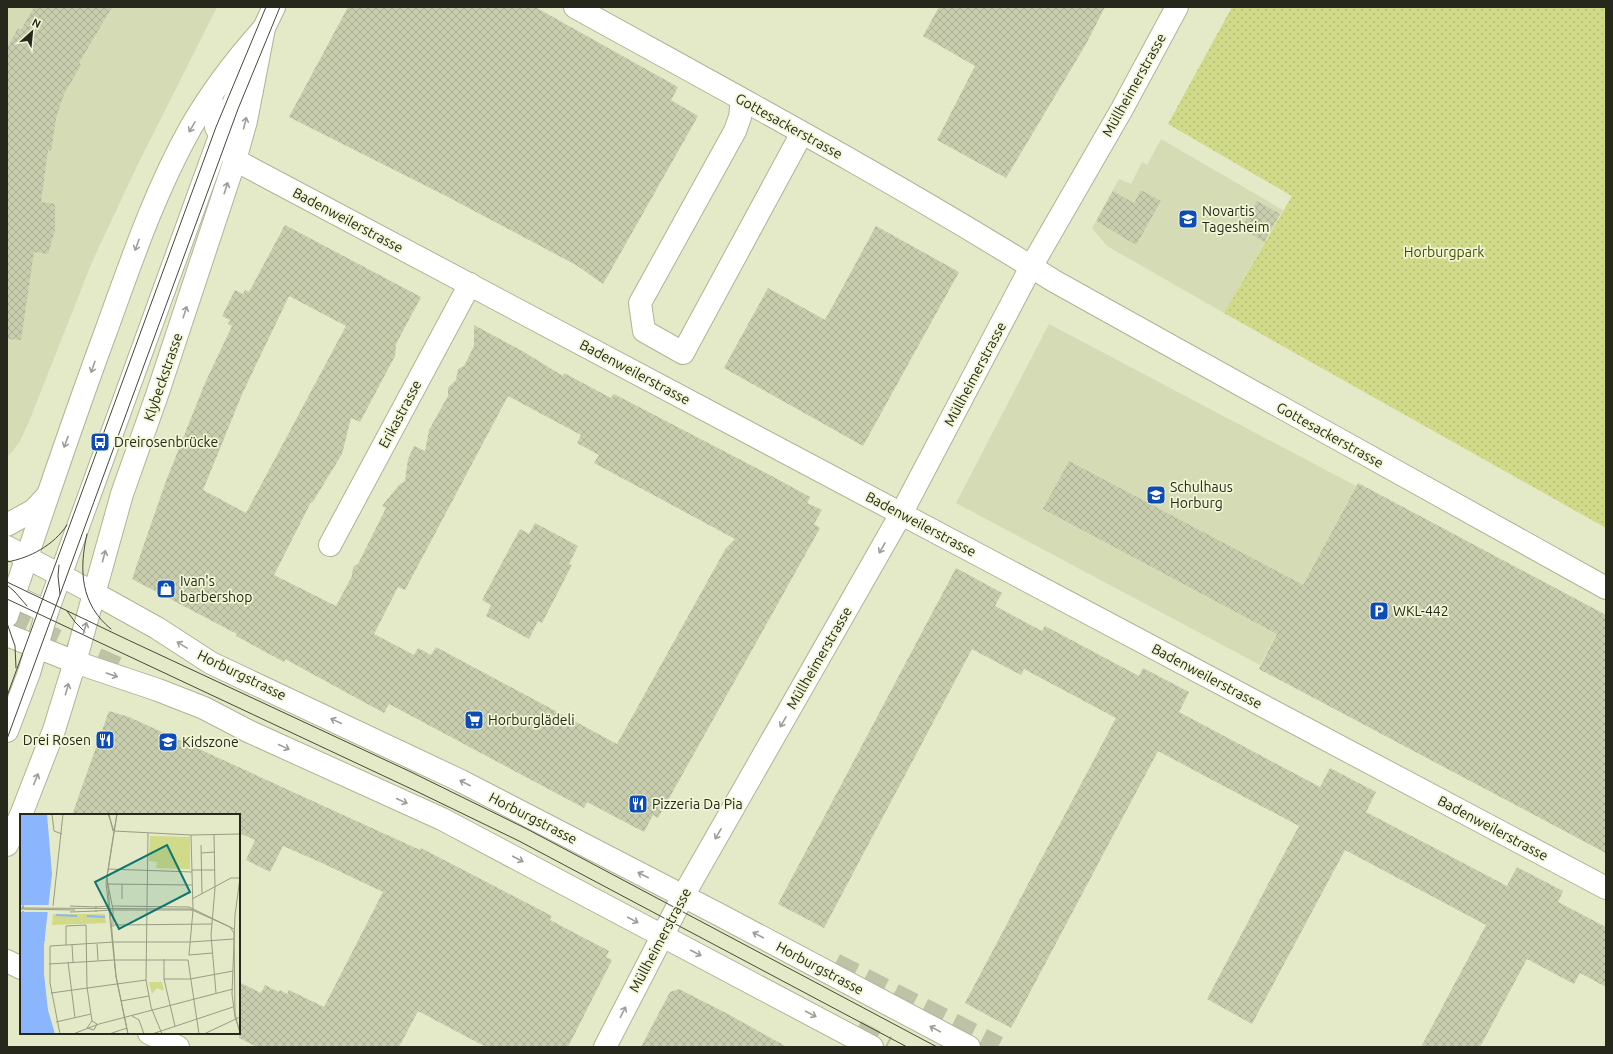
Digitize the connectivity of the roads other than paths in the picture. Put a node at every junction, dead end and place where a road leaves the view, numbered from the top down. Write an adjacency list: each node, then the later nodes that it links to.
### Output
1 (274, 7): 4 (street, Klybeckstrasse)
2 (575, 7): 6 (street, Gottesackerstrasse)
3 (1177, 7): 10 (street, Müllheimerstrasse)
4 (264, 28): 5 (street, Klybeckstrasse); 8 (street); 9 (street, Klybeckstrasse, one-way to 4)
5 (211, 97): 8 (street); 12 (street, Klybeckstrasse, one-way to 12)
6 (742, 100): 7 (street, Gottesackerstrasse); 7 (street)
7 (802, 133): 10 (street, Gottesackerstrasse)
8 (220, 136): 9 (street); 18 (street)
9 (235, 160): 11 (street, Badenweilerstrasse); 20 (street, Klybeckstrasse, one-way to 9)
10 (1031, 267): 13 (street, Müllheimerstrasse); 19 (street, Gottesackerstrasse)
11 (470, 284): 13 (street, Badenweilerstrasse); 15 (street, Erikastrasse)
12 (47, 496): 14 (street); 17 (street, Klybeckstrasse)
13 (901, 514): 30 (street, Badenweilerstrasse); 31 (street, Müllheimerstrasse, one-way to 31)
14 (7, 525)
15 (330, 545)
16 (7, 547): 17 (street, Horburgstrasse)
17 (27, 557): 18 (street, Horburgstrasse); 21 (street, Klybeckstrasse)
18 (60, 575): 20 (street, Horburgstrasse); 22 (street)
19 (1606, 588)
20 (94, 593): 25 (street, Klybeckstrasse, one-way to 20); 31 (street, Horburgstrasse, one-way to 20)
21 (9, 602): 22 (street)
22 (47, 612): 24 (street)
23 (7, 635): 24 (street)
24 (37, 647): 25 (street); 26 (street)
25 (75, 662): 27 (street, Klybeckstrasse, one-way to 25); 32 (street, one-way to 32)
26 (7, 731)
27 (21, 814)
28 (20, 817): 29 (street, Klybeckstrasse)
29 (7, 844)
30 (1606, 888)
31 (683, 896): 32 (street, Müllheimerstrasse); 39 (street, Horburgstrasse, one-way to 31)
32 (662, 936): 37 (street, Müllheimerstrasse, one-way to 32); 38 (street, one-way to 38)
33 (7, 960): 34 (street)
34 (20, 967)
35 (151, 1034): 36 (street)
36 (178, 1047)
37 (605, 1047)
38 (872, 1047)
39 (969, 1047)

